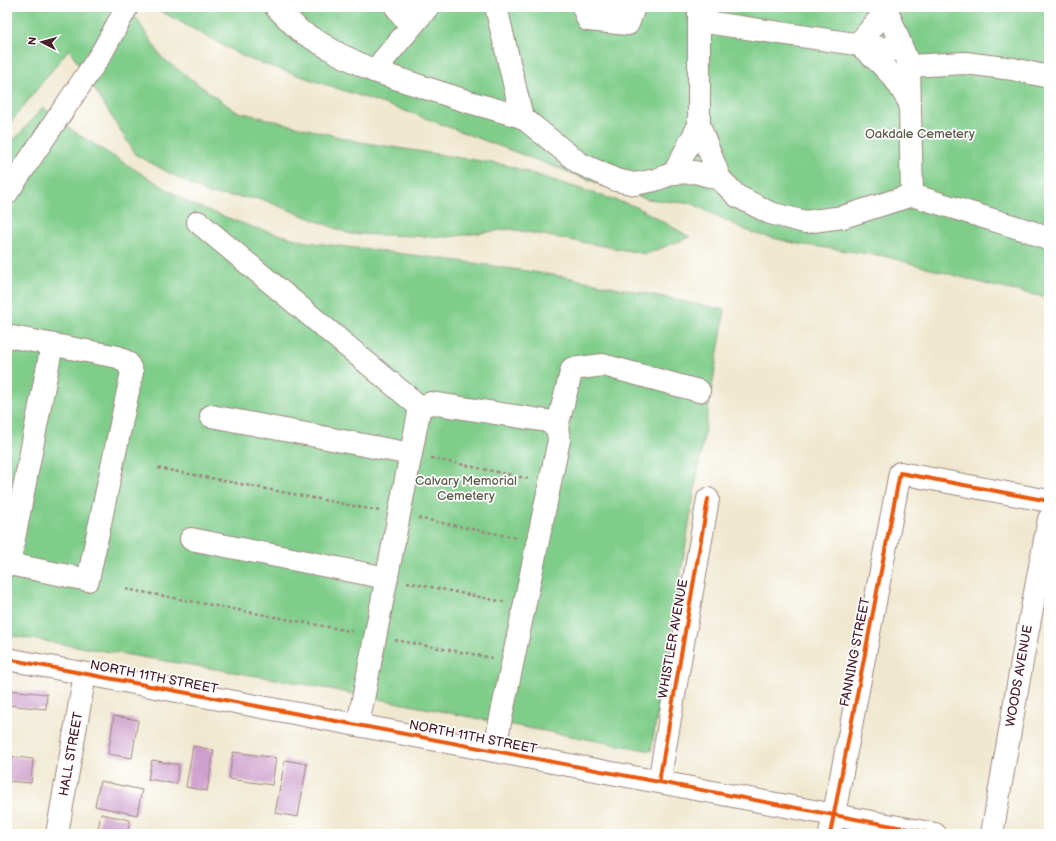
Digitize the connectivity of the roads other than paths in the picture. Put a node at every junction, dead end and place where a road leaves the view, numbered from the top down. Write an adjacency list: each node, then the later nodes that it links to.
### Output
1 (278, 7): 13 (street)
2 (396, 7): 10 (street)
3 (428, 7): 10 (street)
4 (496, 7): 16 (street)
5 (583, 7): 6 (street)
6 (634, 7)
7 (887, 8): 11 (street); 12 (street)
8 (124, 11): 20 (street)
9 (699, 14): 11 (street); 17 (street)
10 (411, 27): 13 (street)
11 (858, 44): 12 (street); 15 (street)
12 (906, 59): 14 (street); 15 (street)
13 (374, 71): 16 (street)
14 (1049, 77)
15 (910, 102): 21 (street)
16 (522, 117): 18 (street)
17 (699, 126): 18 (street); 19 (street)
18 (674, 173): 19 (street)
19 (720, 179): 21 (street)
20 (10, 183)
21 (912, 195): 23 (street)
22 (198, 222): 27 (street)
23 (1049, 240)
24 (7, 336): 25 (street)
25 (52, 345): 25 (street)
26 (699, 391): 29 (street)
27 (420, 407): 29 (street); 30 (street)
28 (211, 416): 30 (street)
29 (557, 427): 39 (street)
30 (411, 454): 35 (street)
31 (708, 500): 40 (street, WHISTLER AVENUE)
32 (1049, 501): 41 (street, FANNING STREET)
33 (1049, 519): 44 (street, WOODS AVENUE)
34 (191, 539): 35 (street)
35 (387, 578): 38 (street)
36 (7, 659): 37 (street, NORTH 11TH STREET)
37 (85, 674): 38 (street, NORTH 11TH STREET); 42 (street, HALL STREET)
38 (358, 725): 39 (street, NORTH 11TH STREET)
39 (494, 751): 40 (street, NORTH 11TH STREET)
40 (659, 782): 41 (street, NORTH 11TH STREET)
41 (832, 824): 43 (street, NORTH 11TH STREET)
42 (57, 834)
43 (935, 834)
44 (992, 834)

